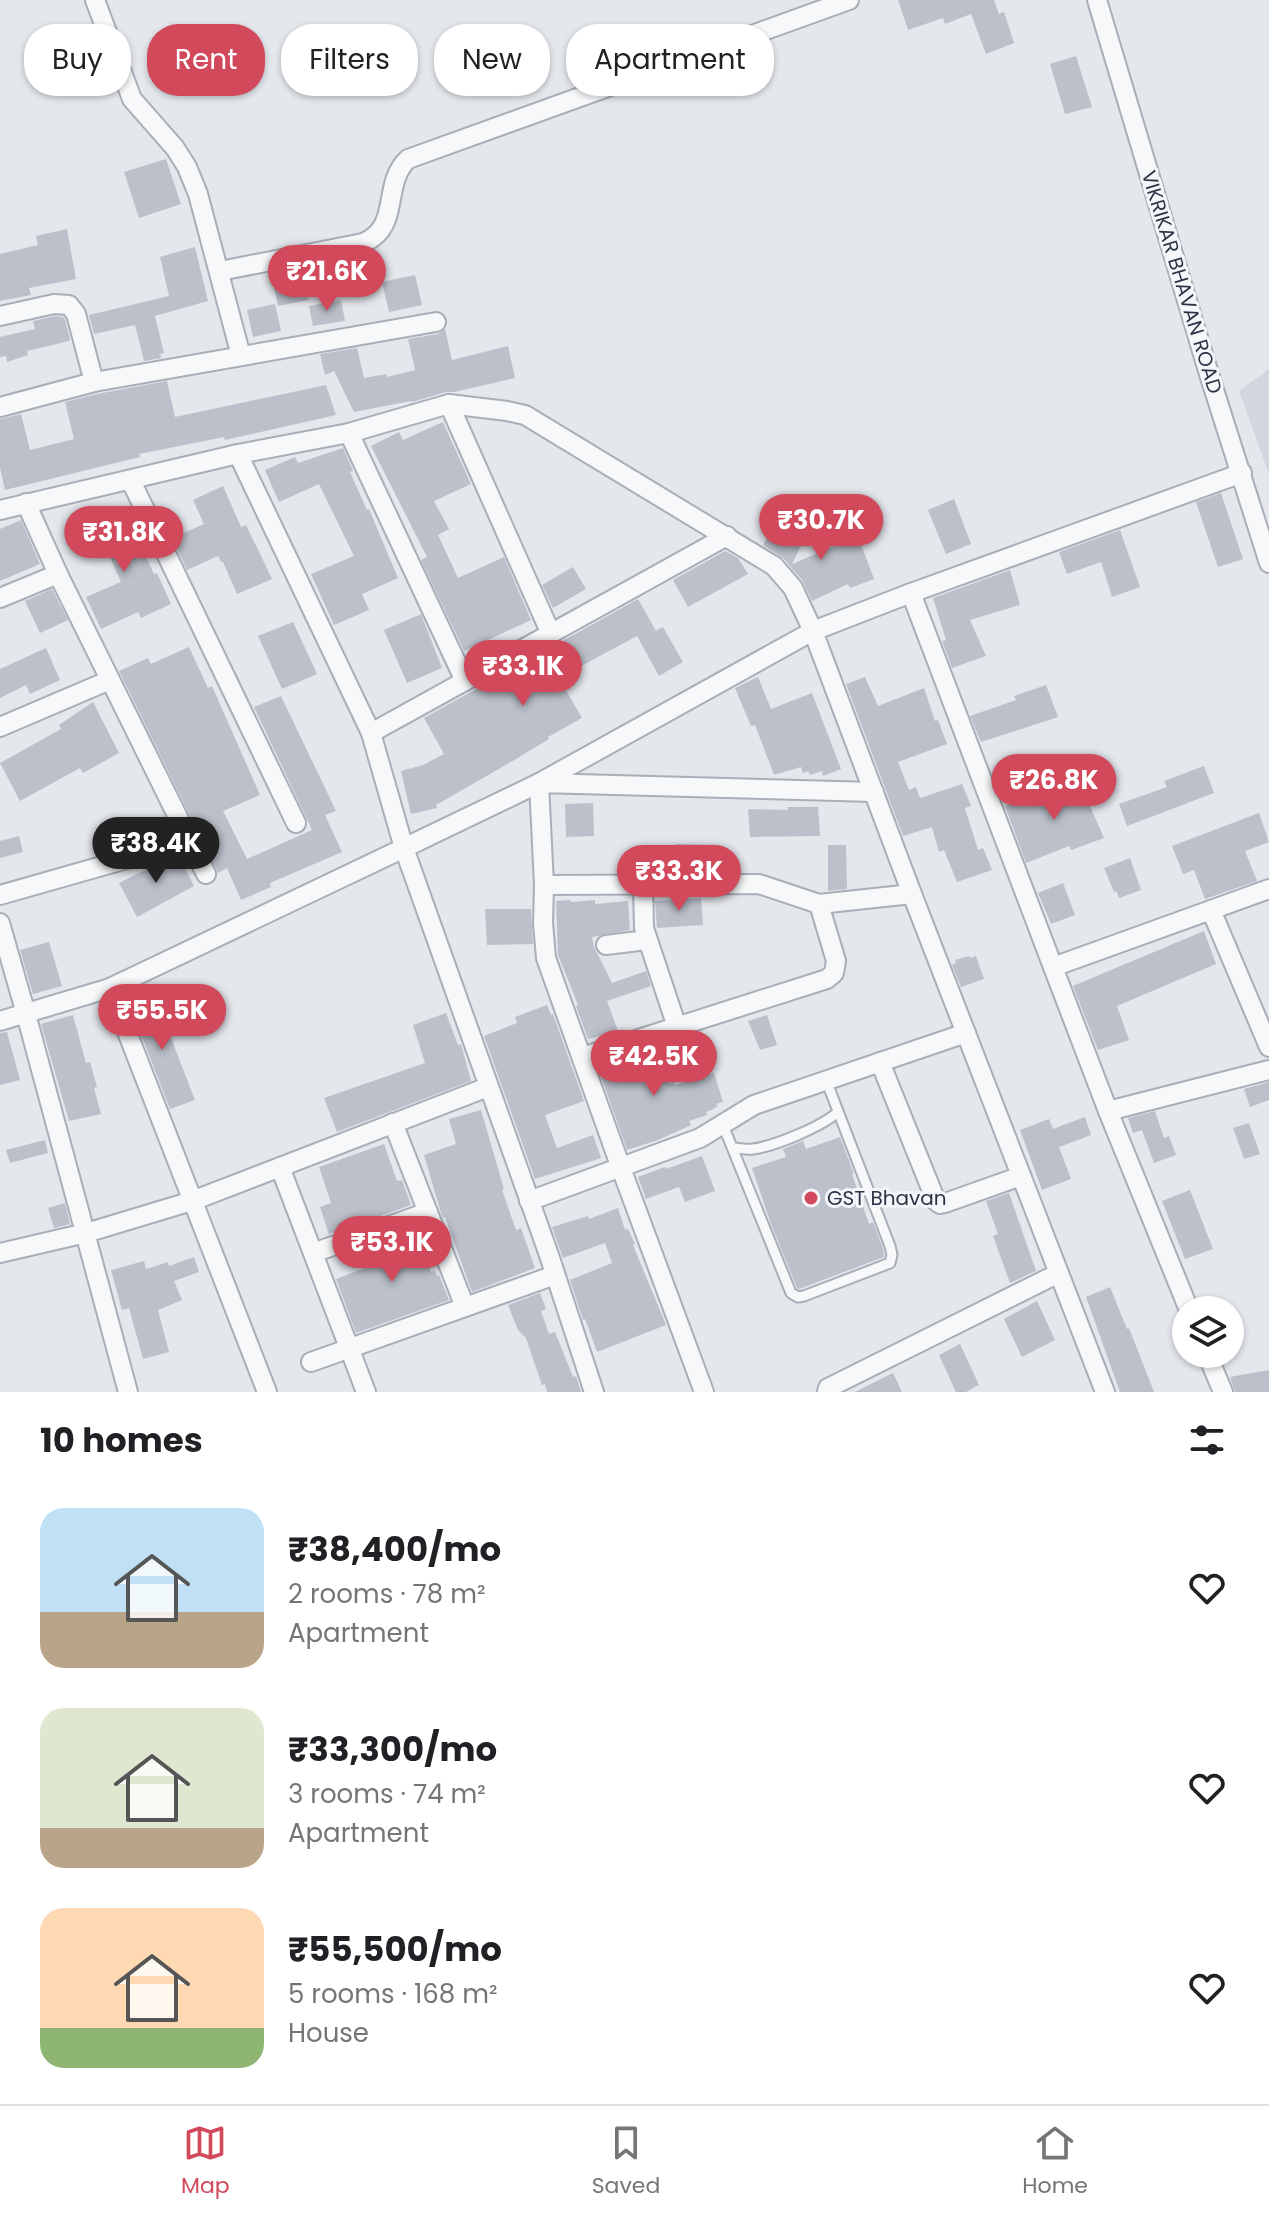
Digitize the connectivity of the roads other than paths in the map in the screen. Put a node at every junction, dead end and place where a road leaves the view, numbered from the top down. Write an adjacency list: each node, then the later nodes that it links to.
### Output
1 (95, 0): 4 (street)
2 (849, 0): 4 (street)
3 (1097, 0): 13 (street, VIKRIKAR BHAVAN ROAD)
4 (220, 271): 7 (street)
5 (0, 316): 8 (street)
6 (436, 322): 7 (street)
7 (241, 356): 8 (street)
8 (94, 382): 10 (street)
9 (449, 404): 11 (street); 17 (street); 23 (street)
10 (0, 407)
11 (349, 433): 12 (street); 25 (street)
12 (238, 454): 14 (street); 27 (street)
13 (1242, 473): 18 (street, VIKRIKAR BHAVAN ROAD); 20 (street)
14 (131, 481): 15 (street); 30 (street)
15 (26, 503): 16 (street); 19 (street)
16 (0, 510)
17 (727, 536): 22 (street); 23 (street)
18 (1269, 563)
19 (58, 574): 21 (street); 24 (street)
20 (911, 593): 22 (street); 44 (street)
21 (0, 598)
22 (813, 631): 28 (street); 29 (street)
23 (551, 634): 25 (street)
24 (110, 680): 26 (street); 31 (street)
25 (465, 681): 27 (street)
26 (0, 727)
27 (371, 733): 32 (street)
28 (539, 783): 29 (street); 32 (street); 35 (street)
29 (874, 792): 37 (street)
30 (296, 823)
31 (190, 841): 33 (street); 38 (street)
32 (404, 848): 45 (street); 55 (street)
33 (206, 874)
34 (643, 884): 35 (street); 39 (street); 42 (street)
35 (544, 885): 51 (street)
36 (1269, 889): 40 (street)
37 (912, 894): 39 (street); 49 (street)
38 (0, 895)
39 (819, 904): 48 (street)
40 (1211, 910): 44 (street); 50 (street)
41 (0, 923): 46 (street)
42 (647, 940): 43 (street); 48 (street)
43 (606, 945)
44 (1053, 967): 56 (street)
45 (110, 988): 46 (street); 64 (street)
46 (26, 1014): 47 (street); 67 (street)
47 (0, 1021)
48 (677, 1027): 51 (street)
49 (966, 1033): 52 (street); 63 (street)
50 (1269, 1047)
51 (582, 1057): 62 (street)
52 (880, 1062): 54 (street); 63 (street)
53 (1269, 1070): 56 (street)
54 (826, 1080): 57 (lane); 59 (street)
55 (488, 1087): 58 (street); 65 (street)
56 (1108, 1111): 72 (street)
57 (838, 1112): 60 (lane); 60 (lane)
58 (393, 1123): 61 (street); 66 (street)
59 (723, 1125): 60 (lane); 62 (street)
60 (733, 1148)
61 (280, 1167): 64 (street); 69 (street)
62 (621, 1168): 65 (street); 81 (street)
63 (1021, 1176): 70 (street)
64 (192, 1201): 67 (street); 78 (street)
65 (529, 1201): 71 (street)
66 (428, 1212): 69 (street); 73 (street)
67 (86, 1233): 68 (street); 77 (street)
68 (0, 1253)
69 (313, 1253): 74 (street)
70 (1059, 1273): 82 (street); 83 (street)
71 (555, 1275): 73 (street); 80 (street)
72 (1183, 1296)
73 (465, 1307): 74 (street)
74 (349, 1349): 75 (street); 79 (street)
75 (311, 1362)
76 (1213, 1368): 84 (street)
77 (128, 1392)
78 (267, 1392)
79 (366, 1392)
80 (594, 1392)
81 (704, 1392)
82 (827, 1392)
83 (1105, 1392)
84 (1223, 1392)

